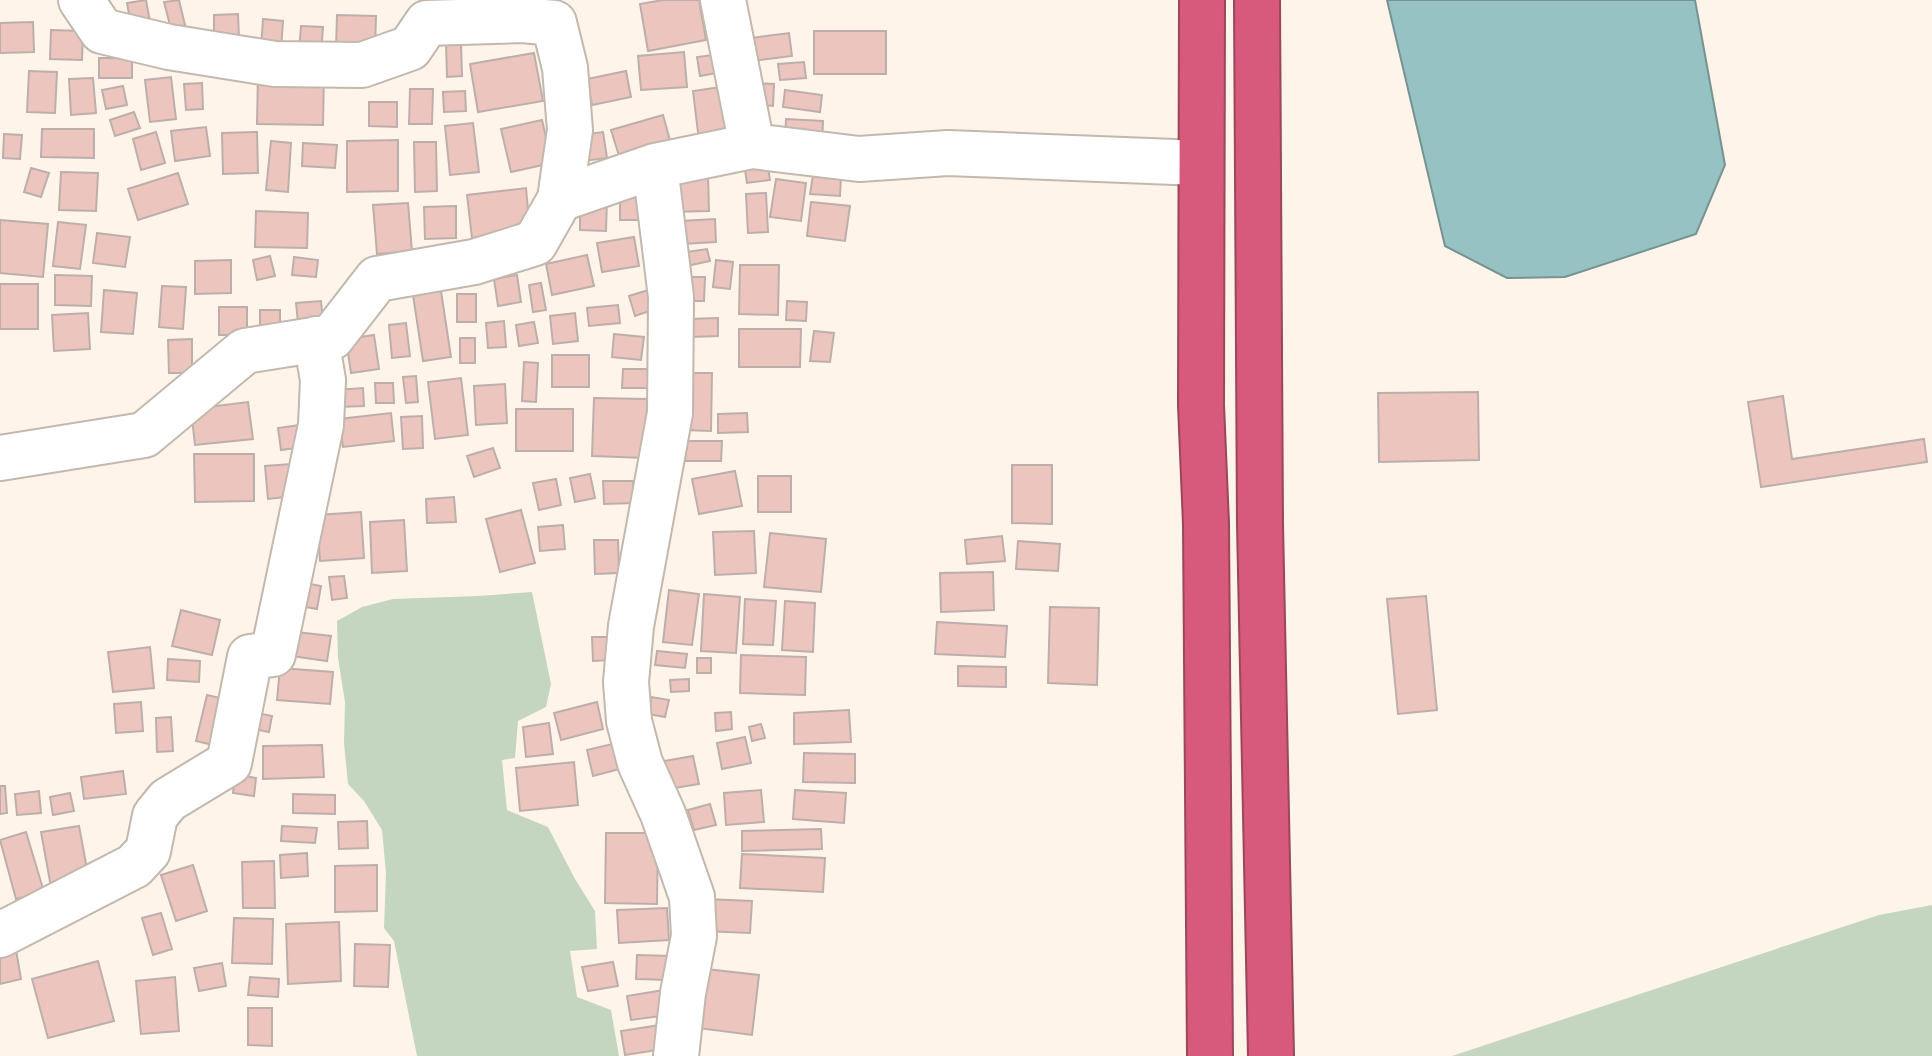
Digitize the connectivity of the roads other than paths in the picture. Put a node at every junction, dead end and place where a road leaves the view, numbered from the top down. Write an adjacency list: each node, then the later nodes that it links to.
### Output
1 (81, 0): 5 (street)
2 (723, 0): 6 (street)
3 (1202, 0): 7 (highway)
4 (1257, 0): 15 (highway)
5 (420, 12): 9 (street)
6 (752, 146): 7 (street); 8 (street)
7 (1200, 163): 14 (highway)
8 (655, 166): 9 (street); 13 (street)
9 (560, 199): 10 (street)
10 (316, 339): 11 (street); 12 (street)
11 (0, 458)
12 (0, 935)
13 (676, 1056)
14 (1210, 1056)
15 (1271, 1056)

